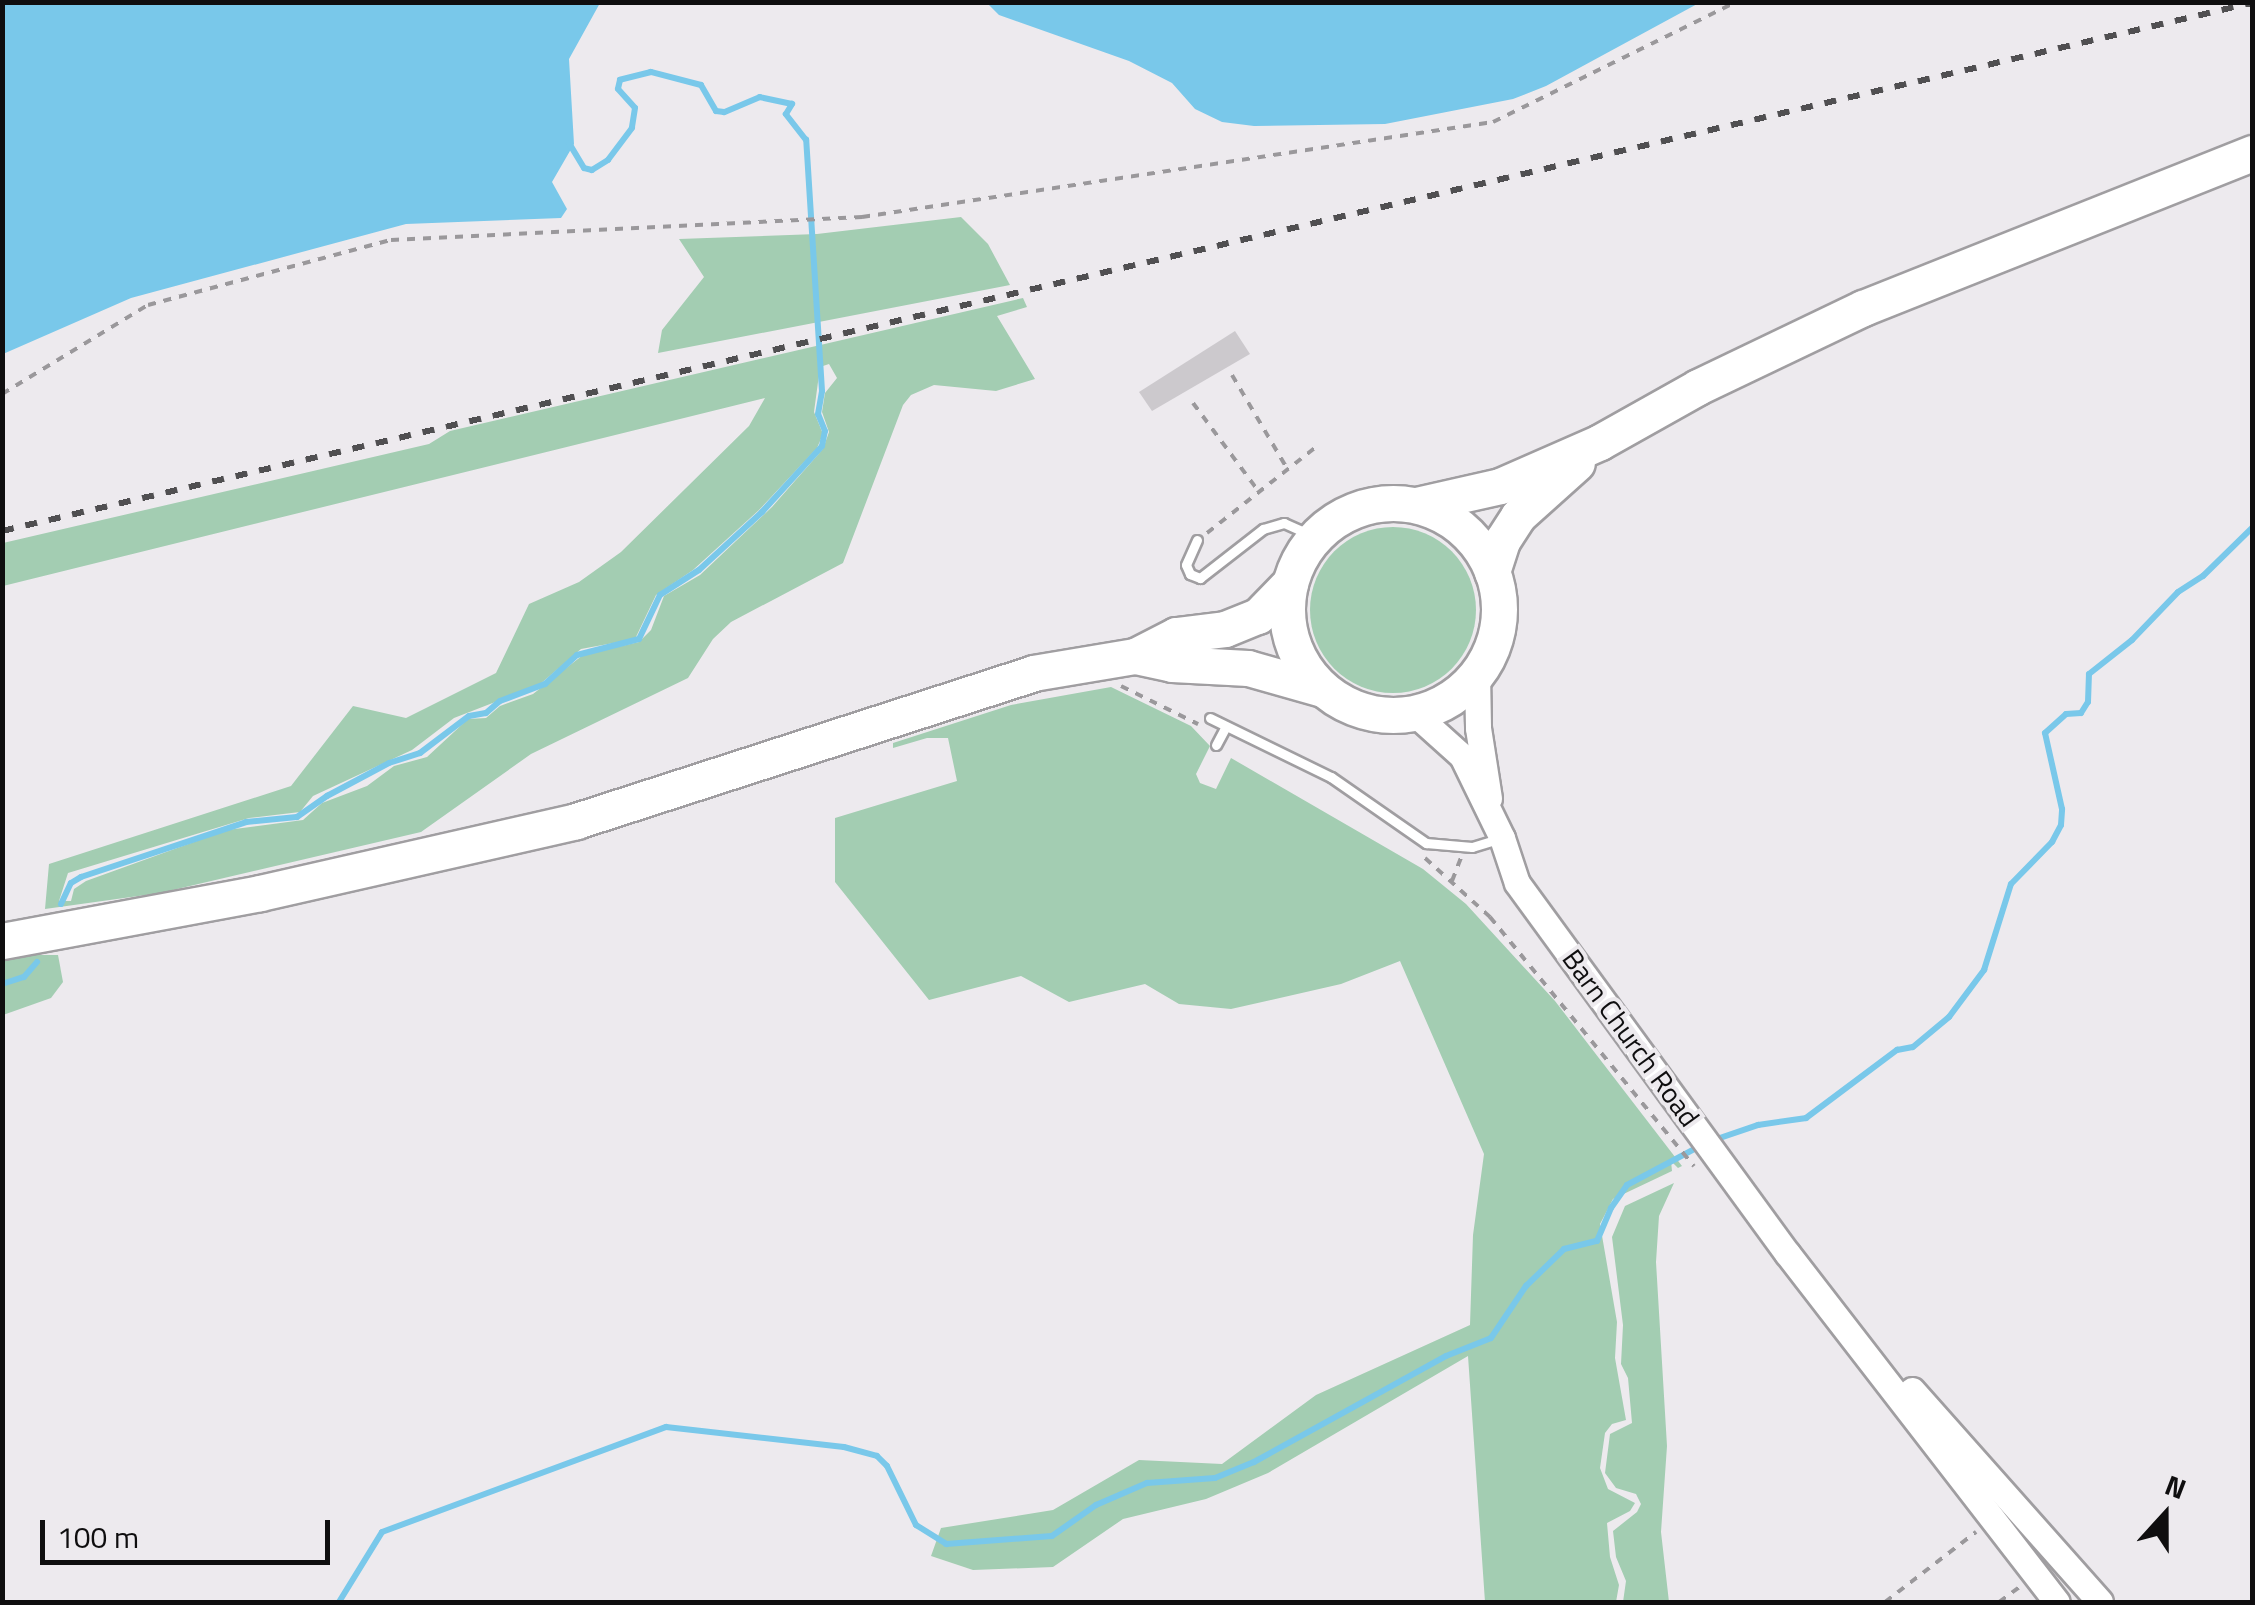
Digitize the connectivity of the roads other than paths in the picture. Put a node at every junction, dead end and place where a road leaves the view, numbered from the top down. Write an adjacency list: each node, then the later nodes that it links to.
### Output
1 (2252, 154): 2 (highway)
2 (1600, 442): 3 (highway); 6 (highway)
3 (1416, 505): 4 (highway); 6 (highway)
4 (1315, 537): 5 (lane); 7 (highway)
5 (1197, 540)
6 (1492, 572): 9 (highway)
7 (1290, 582): 8 (highway); 10 (highway)
8 (1124, 669): 10 (highway); 14 (highway)
9 (1477, 674): 11 (highway); 13 (street)
10 (1323, 689): 11 (highway)
11 (1414, 713): 13 (street)
12 (1210, 718): 13 (lane)
13 (1497, 826): 15 (street, Barn Church Road)
14 (2, 941)
15 (1787, 1253): 16 (street, Barn Church Road); 17 (street, Barn Church Road)
16 (2056, 1602)
17 (2100, 1602)

